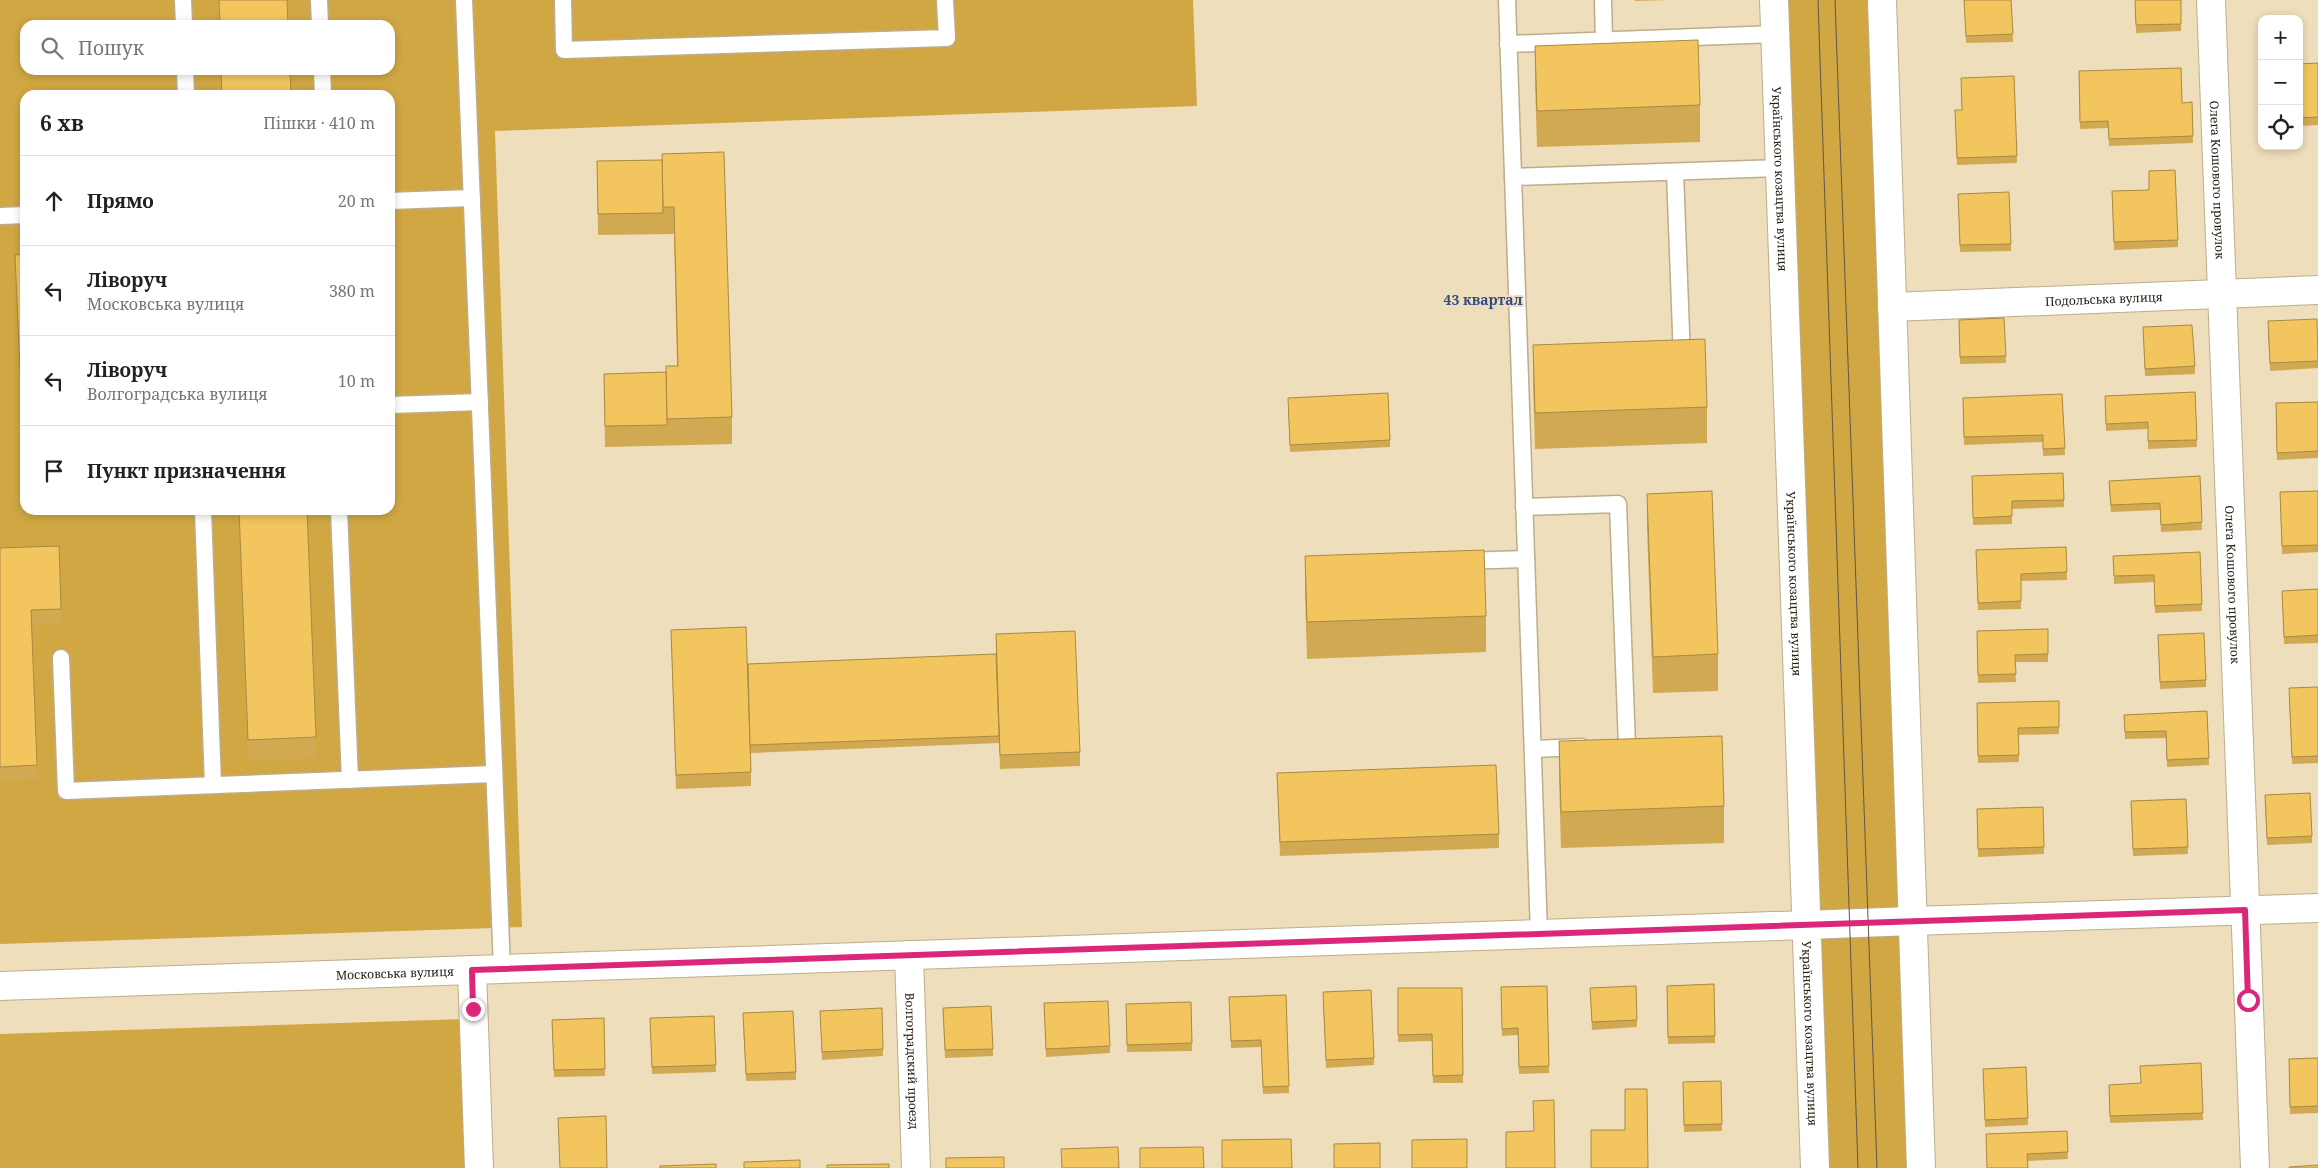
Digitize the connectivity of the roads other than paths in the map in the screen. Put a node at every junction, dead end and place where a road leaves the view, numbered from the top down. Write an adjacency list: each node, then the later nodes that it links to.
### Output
1 (183, 0): 11 (lane)
2 (319, 0): 12 (lane)
3 (464, 0): 23 (lane)
4 (563, 0): 5 (lane)
5 (946, 0)
6 (1507, 0): 15 (lane)
7 (1603, 0): 14 (lane)
8 (1774, 0): 13 (street, Українського козацтва вулиця)
9 (1882, 0): 29 (street)
10 (2211, 0): 28 (street, Олега Кошового провулок)
11 (184, 20)
12 (320, 20)
13 (1775, 34): 14 (lane); 20 (street, Українського козацтва вулиця)
14 (1604, 40): 15 (lane)
15 (1508, 44): 22 (lane)
16 (185, 75): 18 (lane)
17 (322, 75): 19 (lane)
18 (186, 90)
19 (323, 90)
20 (1780, 168): 21 (lane); 50 (street, Українського козацтва вулиця)
21 (1675, 172): 22 (lane); 30 (lane)
22 (1513, 178): 31 (lane)
23 (472, 198): 24 (lane); 33 (lane)
24 (395, 201)
25 (20, 215): 26 (lane)
26 (0, 216)
27 (2318, 290): 28 (street, Подольська вулиця)
28 (2222, 294): 29 (street, Подольська вулиця); 48 (street, Олега Кошового провулок)
29 (1892, 307): 49 (street)
30 (1662, 360)
31 (1519, 365): 32 (lane); 35 (lane)
32 (1538, 365)
33 (480, 402): 34 (lane); 44 (lane)
34 (395, 405)
35 (1524, 508): 38 (lane); 42 (lane)
36 (203, 515): 46 (lane)
37 (339, 515): 45 (lane)
38 (1526, 559): 39 (lane); 43 (lane)
39 (1449, 562)
40 (61, 658): 46 (lane)
41 (1646, 745): 42 (lane)
42 (1627, 746): 43 (lane)
43 (1533, 749): 51 (lane)
44 (494, 774): 45 (lane); 53 (lane)
45 (350, 780): 46 (lane)
46 (213, 785)
47 (2318, 908): 48 (street, Московська вулиця)
48 (2245, 910): 49 (street, Московська вулиця); 60 (street, Олега Кошового провулок)
49 (1913, 922): 50 (street, Московська вулиця); 59 (street)
50 (1806, 925): 51 (street, Московська вулиця); 58 (street, Українського козацтва вулиця)
51 (1539, 934): 52 (street, Московська вулиця)
52 (909, 955): 53 (street, Московська вулиця); 57 (street, Волгоградский проезд)
53 (502, 969): 54 (street, Московська вулиця)
54 (472, 970): 55 (street, Московська вулиця); 56 (street)
55 (0, 986)
56 (479, 1168)
57 (916, 1168)
58 (1814, 1168)
59 (1921, 1168)
60 (2255, 1168)

